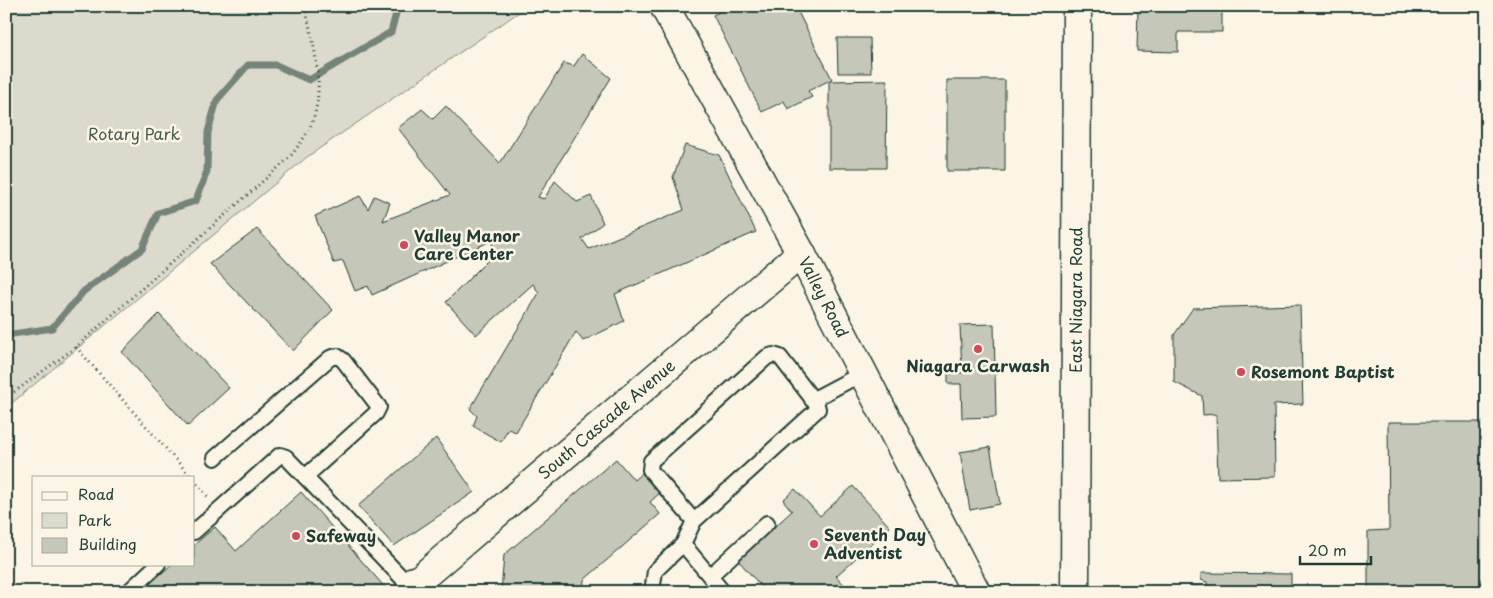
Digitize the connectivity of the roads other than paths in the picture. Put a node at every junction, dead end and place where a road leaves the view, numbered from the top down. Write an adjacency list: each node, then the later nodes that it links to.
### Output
1 (664, 6): 3 (street, Valley Road)
2 (1077, 6): 19 (street, East Niagara Road)
3 (801, 253): 4 (street, Valley Road); 14 (street, South Cascade Avenue)
4 (863, 373): 5 (lane); 18 (street, Valley Road)
5 (812, 400): 8 (lane); 8 (lane)
6 (215, 458): 7 (lane)
7 (305, 477): 10 (lane); 14 (lane)
8 (694, 521): 11 (lane)
9 (767, 523): 13 (lane)
10 (195, 531)
11 (683, 544): 13 (lane); 16 (lane)
12 (156, 566): 15 (lane)
13 (710, 576): 17 (lane)
14 (411, 582)
15 (128, 592)
16 (652, 592)
17 (723, 592)
18 (976, 592)
19 (1075, 592)

